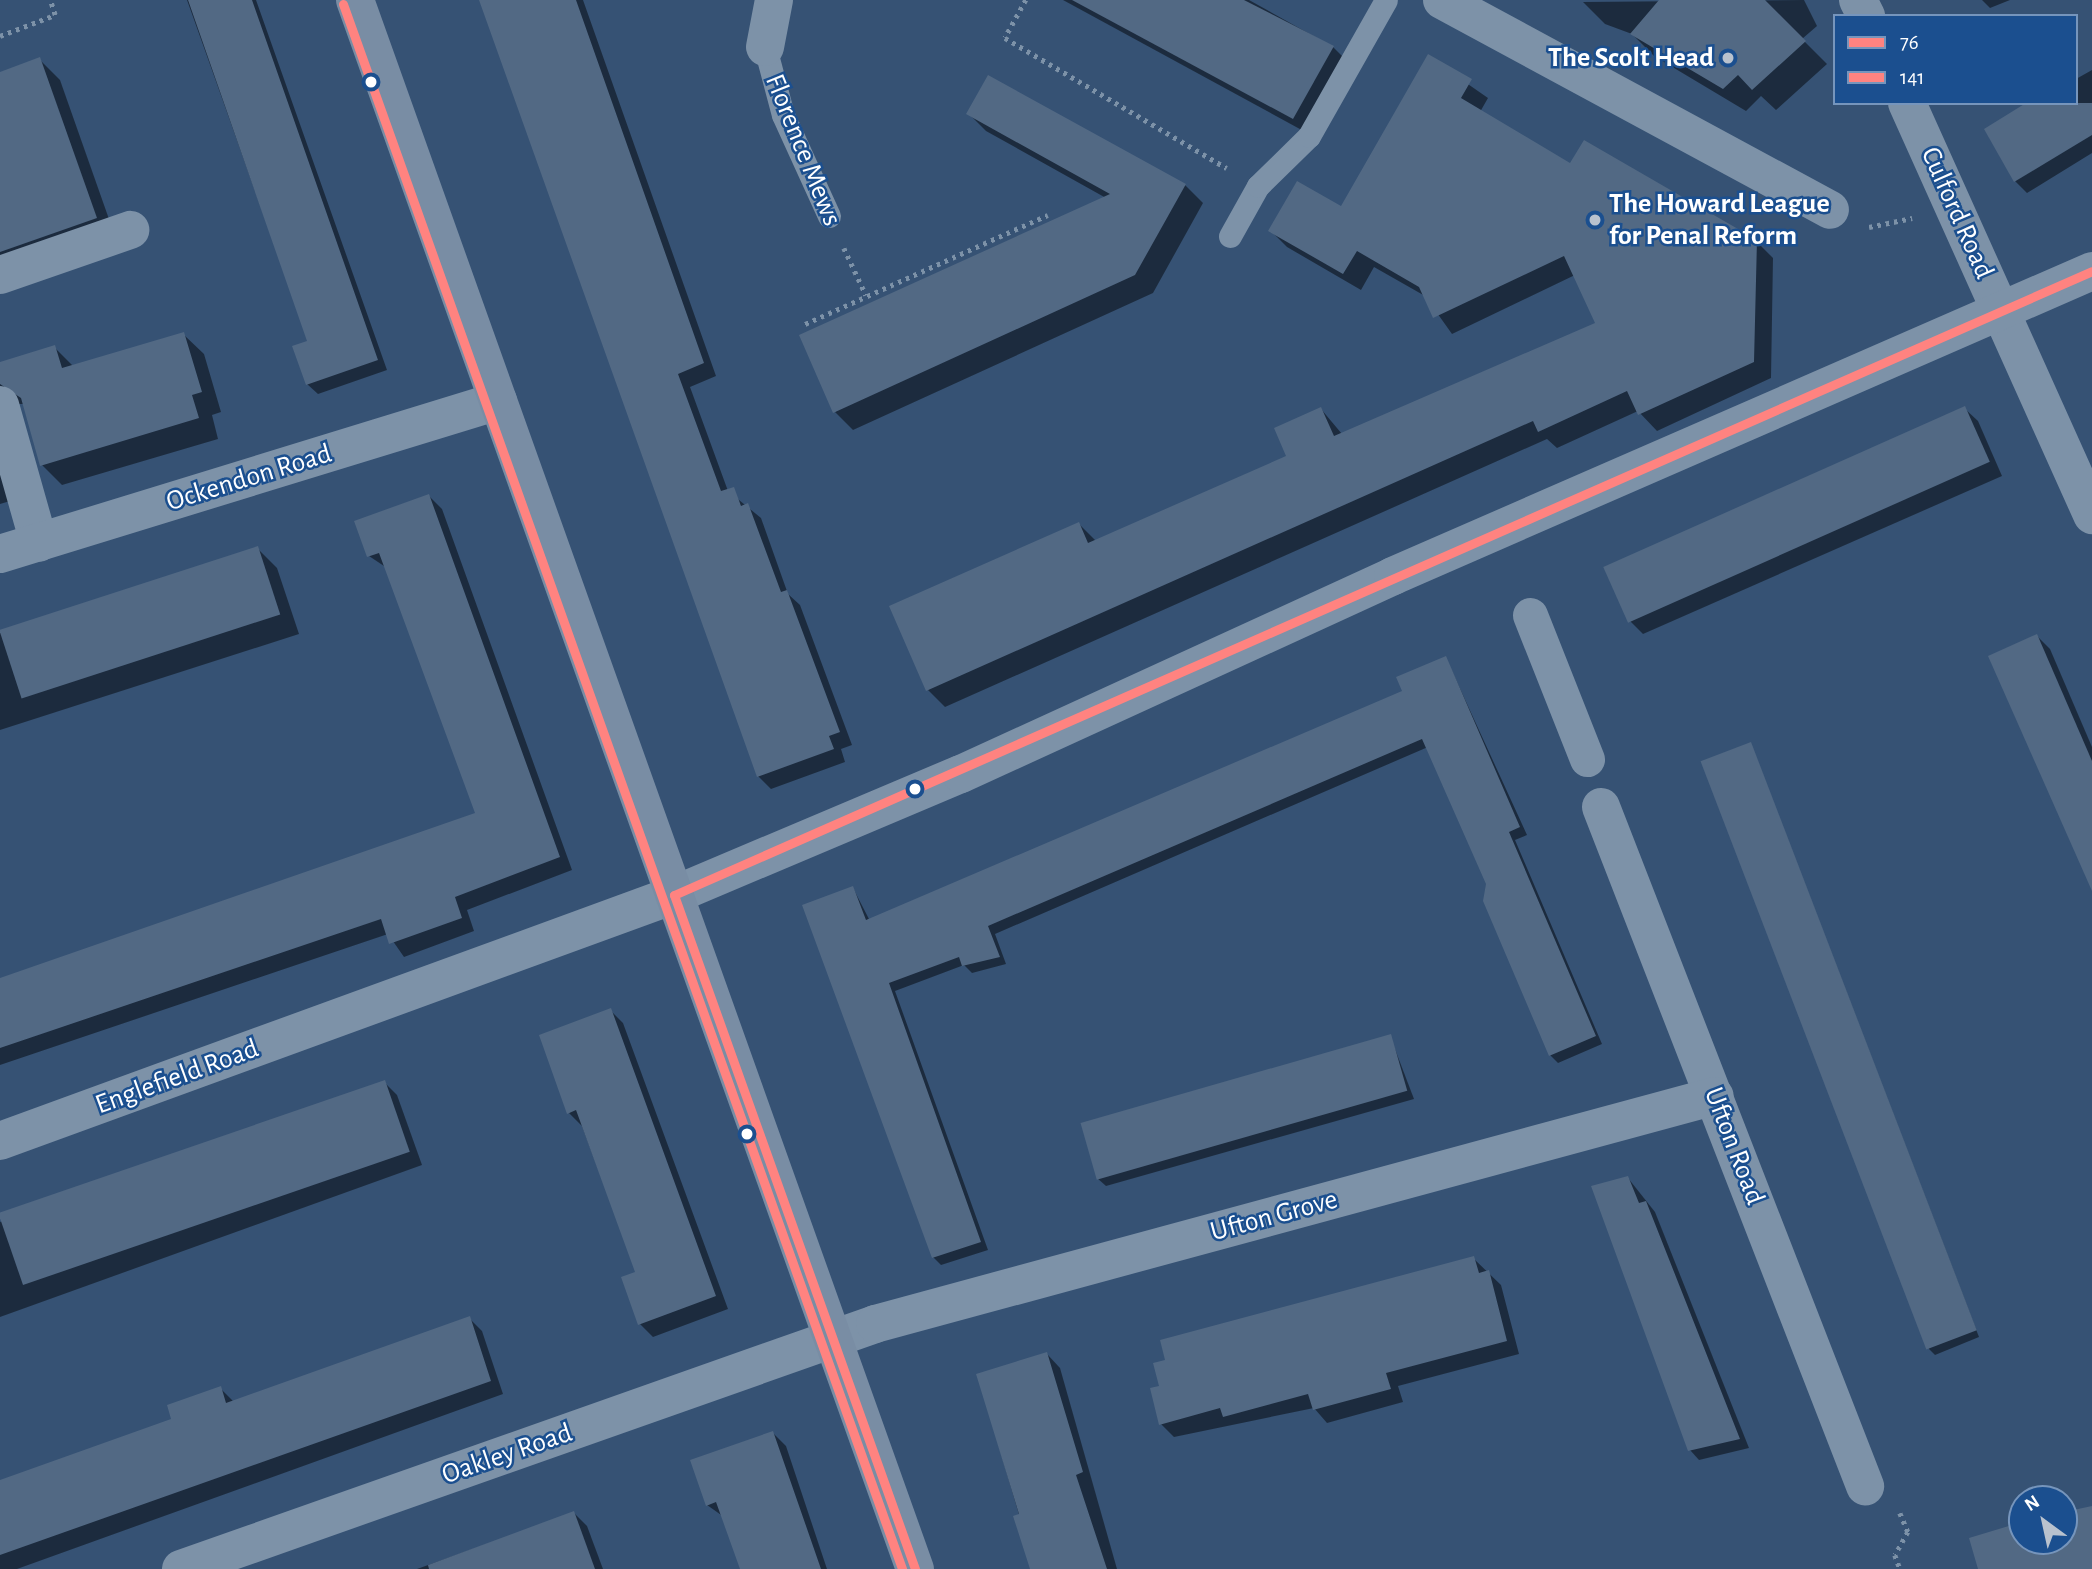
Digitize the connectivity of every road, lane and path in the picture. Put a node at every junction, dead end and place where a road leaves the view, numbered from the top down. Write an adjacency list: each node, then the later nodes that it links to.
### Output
1 (50, 0): 7 (path)
2 (355, 0): 22 (main road)
3 (774, 0): 8 (street, Florence Mews)
4 (1026, 0): 10 (path)
5 (1386, 0): 10 (lane)
6 (1442, 0): 12 (street)
7 (0, 36)
8 (765, 47): 14 (lane, Florence Mews)
9 (1908, 105): 11 (street, Culford Road)
10 (1258, 186): 16 (lane)
11 (1947, 194): 12 (path); 20 (street, Culford Road)
12 (1830, 210)
13 (1048, 215): 19 (path)
14 (830, 216): 19 (path, Florence Mews)
15 (130, 230): 18 (street)
16 (1230, 236)
17 (2092, 271): 20 (street, Englefield Road)
18 (0, 275)
19 (866, 295): 21 (path)
20 (2000, 313): 24 (street, Culford Road); 30 (street, Englefield Road)
21 (805, 324)
22 (499, 401): 25 (street, Ockendon Road); 30 (main road)
23 (0, 405): 25 (street)
24 (2092, 515)
25 (39, 543): 26 (street, Ockendon Road)
26 (0, 554)
27 (1530, 615): 28 (street)
28 (1587, 759)
29 (1601, 807): 31 (street, Ufton Road)
30 (674, 895): 32 (street, Englefield Road); 33 (main road)
31 (1714, 1096): 33 (street, Ufton Grove); 34 (street, Ufton Road)
32 (0, 1141)
33 (834, 1338): 35 (street, Oakley Road); 36 (main road)
34 (1865, 1486)
35 (181, 1569)
36 (915, 1569)

